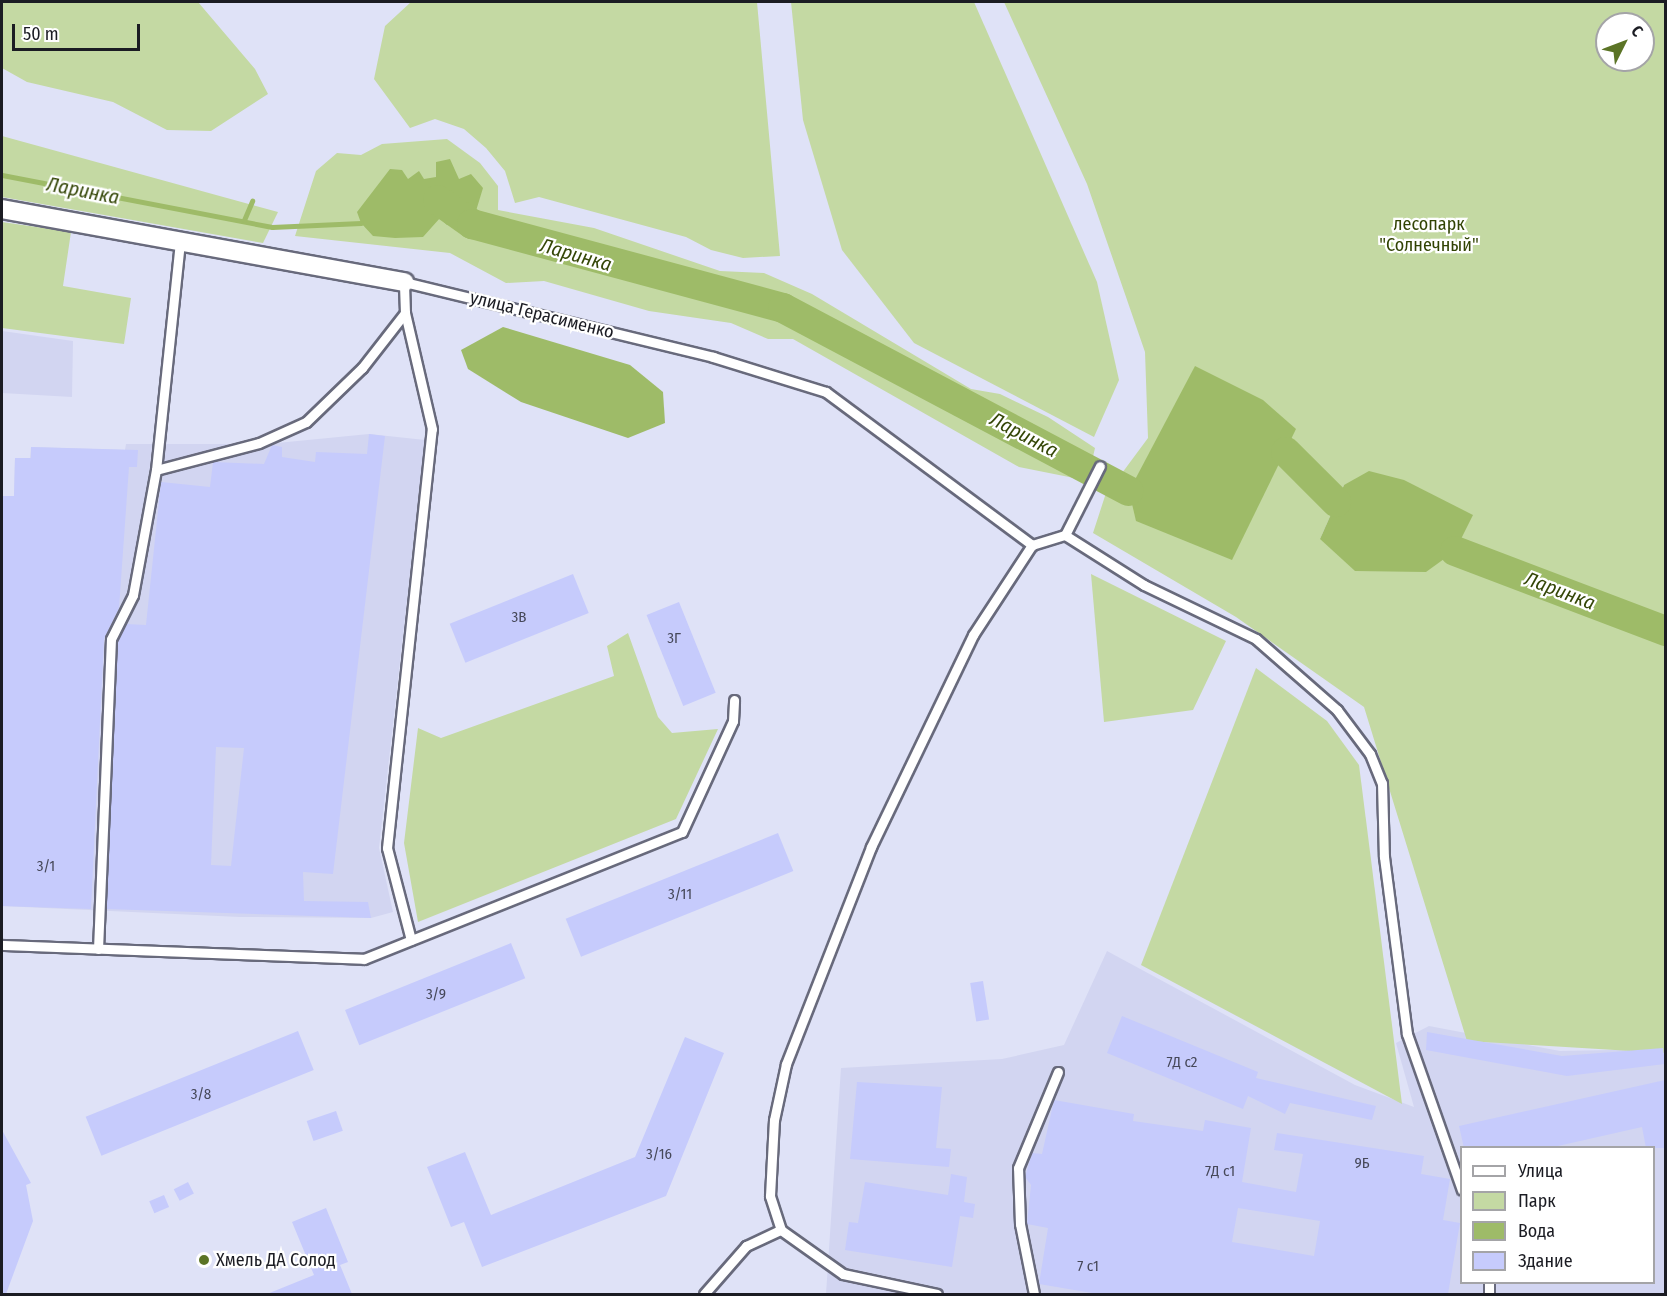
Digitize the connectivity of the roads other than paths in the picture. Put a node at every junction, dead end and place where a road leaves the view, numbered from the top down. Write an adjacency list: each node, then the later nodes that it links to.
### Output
1 (2, 209): 2 (street, улица Герасименко)
2 (180, 241): 3 (street, улица Герасименко); 6 (lane)
3 (404, 282): 4 (lane); 8 (lane, улица Герасименко)
4 (405, 313): 6 (lane); 10 (lane)
5 (1100, 466): 7 (lane)
6 (156, 470): 12 (lane)
7 (1065, 536): 8 (lane); 14 (lane)
8 (1032, 545): 15 (lane)
9 (734, 700): 10 (lane)
10 (411, 940): 12 (lane)
11 (2, 945): 12 (lane)
12 (98, 949)
13 (1058, 1072): 18 (lane)
14 (1460, 1187)
15 (781, 1230): 16 (lane); 17 (lane)
16 (704, 1294)
17 (937, 1294)
18 (1034, 1294)

